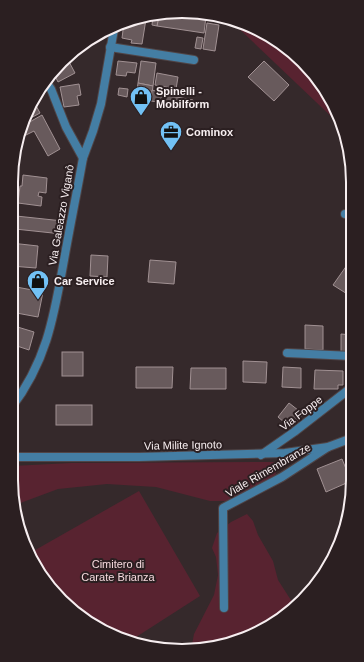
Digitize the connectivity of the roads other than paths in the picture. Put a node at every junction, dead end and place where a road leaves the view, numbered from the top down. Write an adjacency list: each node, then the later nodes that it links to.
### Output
1 (113, 33): 2 (street, Via Galeazzo Viganò)
2 (110, 47): 3 (street); 5 (street, Via Galeazzo Viganò)
3 (194, 60)
4 (48, 87): 5 (street)
5 (83, 158): 9 (street, Via Galeazzo Viganò)
6 (287, 353): 7 (street)
7 (346, 356)
8 (346, 392): 12 (street, Via Foppe)
9 (18, 397)
10 (346, 440): 11 (street, Via Milite Ignoto)
11 (328, 447): 12 (street, Via Milite Ignoto); 14 (street, Viale Rimembranze)
12 (261, 455): 13 (street, Via Milite Ignoto)
13 (18, 457)
14 (224, 608)

